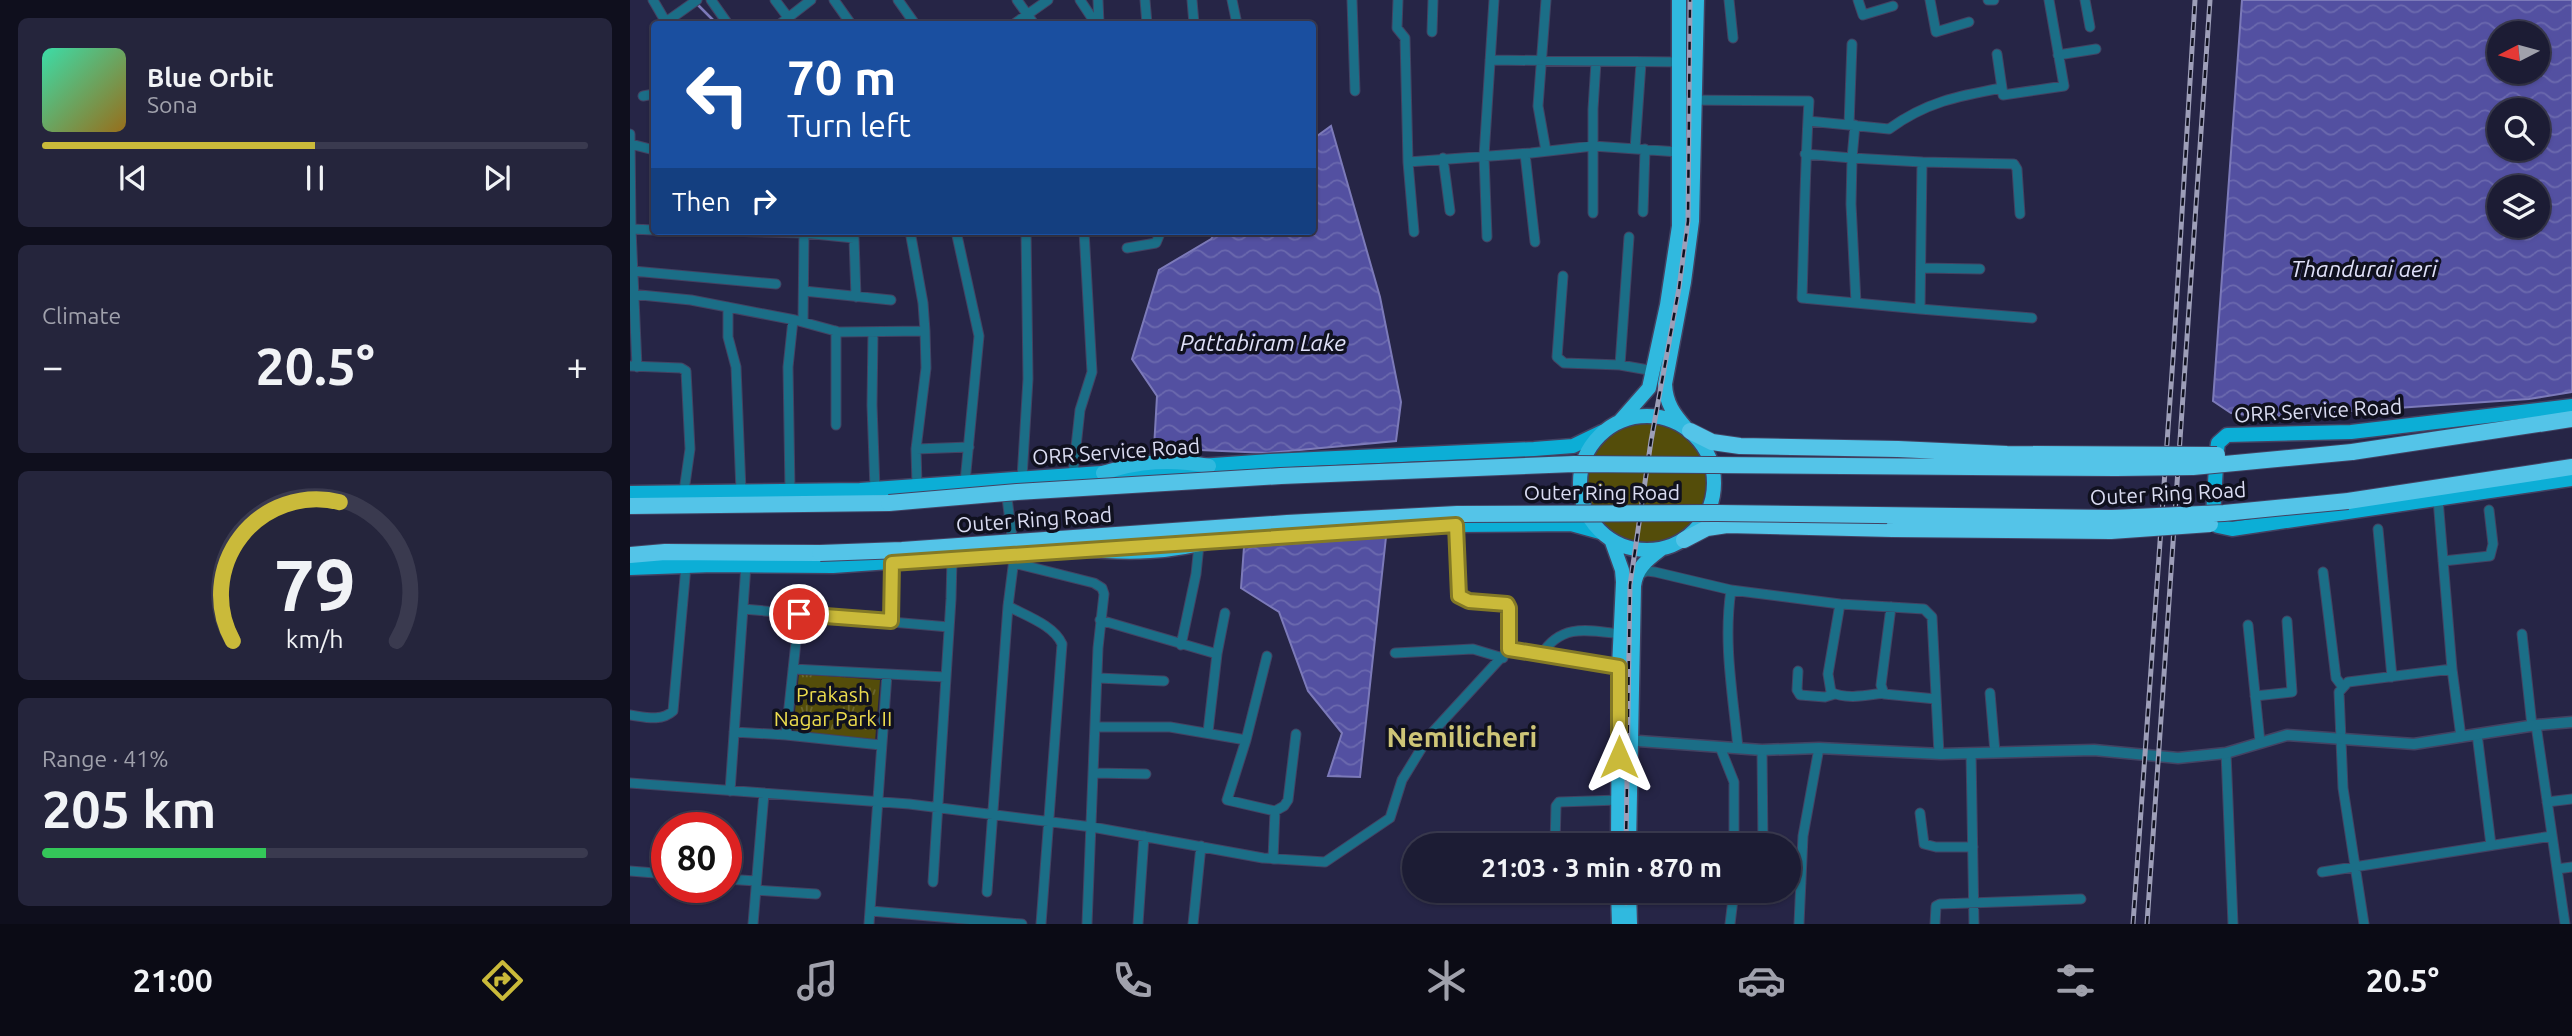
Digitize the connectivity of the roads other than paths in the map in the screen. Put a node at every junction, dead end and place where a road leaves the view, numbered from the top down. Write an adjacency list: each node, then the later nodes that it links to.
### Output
1 (653, 0): 31 (street)
2 (711, 0): 33 (street)
3 (775, 0): 34 (street)
4 (811, 0): 35 (street)
5 (834, 0): 36 (street)
6 (898, 0): 37 (street)
7 (1017, 0): 30 (street)
8 (1048, 0): 30 (street)
9 (1080, 0): 40 (street)
10 (1098, 0): 41 (street)
11 (1145, 0): 42 (street)
12 (1192, 0): 43 (street)
13 (1232, 0): 44 (street)
14 (1352, 0): 59 (street)
15 (1398, 0): 77 (street)
16 (1433, 0): 47 (street)
17 (1494, 0): 53 (street)
18 (1546, 0): 54 (street)
19 (1729, 0): 48 (street)
20 (1858, 0): 29 (street)
21 (1930, 0): 45 (street)
22 (1988, 0): 23 (street)
23 (1994, 0)
24 (2049, 0): 52 (street)
25 (2085, 0): 46 (street)
26 (695, 2): 32 (street)
27 (1678, 2): 57 (highway)
28 (1698, 2): 62 (highway)
29 (1893, 6)
30 (1027, 15): 38 (street); 39 (street)
31 (666, 21)
32 (670, 21)
33 (726, 21)
34 (786, 21)
35 (788, 21)
36 (849, 21)
37 (913, 21)
38 (1018, 21)
39 (1032, 21)
40 (1096, 21)
41 (1098, 21)
42 (1147, 21)
43 (1194, 21)
44 (1236, 21)
45 (1969, 22)
46 (2090, 27)
47 (1432, 32)
48 (1733, 38)
49 (1852, 44): 64 (street)
50 (2096, 49): 52 (street)
51 (1997, 54): 58 (street)
52 (2058, 55): 58 (street)
53 (1490, 60): 54 (street); 74 (street)
54 (1541, 61): 55 (street); 70 (street)
55 (1596, 62): 56 (street); 67 (street)
56 (1641, 62): 57 (street); 69 (street)
57 (1679, 62): 62 (highway)
58 (2002, 88): 64 (street)
59 (1355, 91)
60 (651, 95): 61 (street)
61 (643, 96)
62 (1687, 100): 63 (street); 71 (highway); 122 (highway)
63 (1808, 121): 64 (street); 73 (street)
64 (1852, 125): 76 (street)
65 (630, 134): 66 (street)
66 (631, 144): 68 (street); 83 (street)
67 (1593, 146): 69 (street); 70 (street); 81 (street)
68 (651, 149)
69 (1640, 149): 71 (street); 80 (street)
70 (1546, 151): 72 (street)
71 (1679, 152): 117 (highway)
72 (1525, 154): 74 (street); 95 (street)
73 (1805, 154): 76 (street); 106 (street)
74 (1484, 156): 75 (street); 93 (street)
75 (1443, 158): 77 (street); 79 (street)
76 (1852, 158): 78 (street); 106 (street)
77 (1408, 162): 85 (street)
78 (1922, 162): 82 (street); 97 (street)
79 (1450, 211)
80 (1643, 212)
81 (1593, 213)
82 (2020, 214)
83 (631, 229): 84 (street); 99 (street)
84 (651, 230)
85 (1414, 232)
86 (804, 235): 102 (street)
87 (824, 235): 104 (street)
88 (911, 235): 113 (street)
89 (957, 235): 124 (street)
90 (1026, 235): 131 (street)
91 (1084, 235): 130 (street)
92 (1159, 235): 96 (street)
93 (1487, 237)
94 (1629, 237): 115 (street)
95 (1535, 242)
96 (1127, 248)
97 (1921, 268): 98 (street); 108 (street)
98 (1980, 269)
99 (633, 271): 101 (street); 103 (street)
100 (1563, 276): 115 (street)
101 (776, 284)
102 (804, 291): 104 (street); 111 (street)
103 (632, 294): 107 (street); 116 (street)
104 (856, 297): 105 (street)
105 (891, 300)
106 (1856, 303): 108 (street)
107 (728, 307): 110 (street); 138 (street)
108 (1920, 309): 109 (street)
109 (2032, 318)
110 (793, 320): 111 (street); 139 (street)
111 (803, 322): 112 (street)
112 (836, 331): 114 (street); 121 (street)
113 (925, 331): 114 (street); 125 (street)
114 (873, 332): 136 (street)
115 (1620, 365): 117 (street)
116 (633, 366): 137 (street)
117 (1654, 371): 120 (highway)
118 (2572, 406): 141 (main road, ORR Service Road)
119 (2572, 419): 126 (highway, Outer Ring Road)
120 (1620, 421): 122 (highway); 123 (highway)
121 (836, 425)
122 (1688, 430): 126 (highway, bridge); 150 (highway)
123 (1602, 432): 127 (main road, ORR Service Road); 148 (highway)
124 (968, 447): 125 (street); 134 (street)
125 (916, 449): 135 (street)
126 (2343, 453): 143 (highway, Outer Ring Road, bridge)
127 (1209, 466): 129 (highway)
128 (2572, 467): 142 (highway, Outer Ring Road, bridge)
129 (1103, 472): 130 (main road, ORR Service Road)
130 (1073, 474): 131 (main road, ORR Service Road)
131 (1022, 478): 132 (main road, ORR Service Road)
132 (1005, 479): 134 (main road, ORR Service Road); 157 (street)
133 (2572, 479): 141 (main road, ORR Service Road)
134 (965, 482): 135 (main road, ORR Service Road)
135 (917, 486): 136 (main road, ORR Service Road)
136 (875, 489): 139 (main road, ORR Service Road)
137 (684, 491): 138 (main road, ORR Service Road); 140 (main road, ORR Service Road)
138 (736, 491): 139 (main road, ORR Service Road); 143 (highway)
139 (790, 491)
140 (630, 493)
141 (2438, 499): 159 (street)
142 (2323, 503): 150 (highway, bridge); 155 (highway, Outer Ring Road, bridge)
143 (697, 504): 144 (highway, Outer Ring Road)
144 (630, 506)
145 (2489, 510): 159 (street)
146 (1456, 525): 148 (main road); 149 (main road); 183 (street)
147 (2378, 529): 192 (street)
148 (1600, 532): 151 (highway)
149 (1220, 540): 152 (highway); 153 (main road)
150 (1684, 540): 154 (highway)
151 (1612, 541): 154 (highway); 178 (highway)
152 (1199, 545): 153 (highway); 180 (street)
153 (1079, 549): 157 (main road)
154 (1660, 550): 165 (highway)
155 (701, 553): 156 (highway, Outer Ring Road); 161 (highway)
156 (630, 555)
157 (1014, 558): 158 (main road); 168 (street); 173 (street)
158 (952, 559): 160 (main road); 177 (street)
159 (2443, 561): 188 (street)
160 (892, 563): 161 (main road); 174 (street)
161 (746, 565): 162 (main road); 170 (street)
162 (687, 566): 163 (main road); 201 (street)
163 (630, 569)
164 (2323, 572): 195 (street)
165 (1634, 579): 166 (street); 213 (highway)
166 (1731, 590): 167 (street); 217 (street)
167 (1840, 604): 169 (street); 198 (street)
168 (1008, 606): 236 (street); 237 (street)
169 (1891, 607): 196 (street); 200 (street)
170 (743, 609): 172 (street); 205 (street)
171 (1225, 613): 182 (street)
172 (799, 614): 174 (street); 187 (street)
173 (1100, 620): 180 (street); 193 (street)
174 (891, 621): 177 (street)
175 (2287, 621): 199 (street)
176 (2248, 625): 199 (street)
177 (949, 626): 191 (street)
178 (1620, 634): 184 (street); 186 (highway)
179 (2522, 634): 203 (street)
180 (1181, 645): 182 (street)
181 (1395, 653): 183 (street)
182 (1217, 654): 206 (street)
183 (1506, 654): 184 (street); 249 (street)
184 (1541, 654): 186 (street)
185 (1267, 656): 212 (street)
186 (1619, 667): 213 (highway)
187 (793, 669): 190 (street); 209 (street)
188 (2452, 669): 192 (street); 210 (street)
189 (1798, 671): 198 (street)
190 (887, 674): 191 (street); 215 (street)
191 (945, 677): 233 (street)
192 (2392, 677): 195 (street)
193 (1098, 678): 194 (street); 204 (street)
194 (1164, 681)
195 (2342, 687): 211 (street)
196 (1884, 693): 198 (street); 200 (street)
197 (1990, 693): 220 (street)
198 (1835, 694)
199 (2255, 696): 214 (street)
200 (1936, 699): 223 (street)
201 (630, 715)
202 (2572, 722): 203 (street)
203 (2534, 726): 208 (street); 232 (street)
204 (1096, 727): 206 (street); 224 (street)
205 (734, 732): 209 (street); 227 (street)
206 (1208, 733): 212 (street)
207 (1296, 734): 234 (street)
208 (2477, 734): 210 (street); 246 (street)
209 (786, 735): 215 (street)
210 (2460, 737): 211 (street)
211 (2341, 739): 214 (street); 250 (street)
212 (1246, 740): 234 (street)
213 (1624, 740): 216 (street); 230 (highway); 241 (highway)
214 (2259, 742): 222 (street)
215 (881, 745): 231 (street)
216 (1720, 747): 217 (street); 242 (street)
217 (1738, 748): 219 (street)
218 (1819, 748): 219 (street); 223 (street); 258 (street)
219 (1762, 750): 243 (street)
220 (1995, 752): 221 (street); 222 (street)
221 (1971, 753): 223 (street); 248 (street)
222 (2226, 753): 284 (street)
223 (1939, 754)
224 (1094, 773): 225 (street); 238 (street)
225 (1146, 775)
226 (630, 783): 227 (street)
227 (730, 791): 228 (street)
228 (764, 793): 231 (street); 259 (street)
229 (2572, 799): 232 (street)
230 (1619, 800): 239 (street); 240 (highway)
231 (877, 802): 233 (street); 268 (street)
232 (2547, 802): 245 (street)
233 (937, 807): 236 (street); 257 (street)
234 (1275, 811): 249 (street)
235 (1920, 813): 248 (street)
236 (993, 814): 237 (street); 260 (street)
237 (1049, 821): 238 (street); 274 (street)
238 (1091, 827): 244 (street); 275 (street)
239 (1555, 833)
240 (1618, 833)
241 (1628, 833)
242 (1734, 833)
243 (1763, 833)
244 (1144, 836): 247 (street); 276 (street)
245 (2552, 836): 246 (street); 252 (street)
246 (2491, 845): 250 (street)
247 (1201, 846): 249 (street); 277 (street)
248 (1973, 847): 263 (street)
249 (1273, 859)
250 (2355, 867): 254 (street); 285 (street)
251 (2572, 867): 252 (street)
252 (2557, 869): 286 (street)
253 (630, 871): 255 (street)
254 (2322, 872)
255 (651, 873)
256 (742, 882): 259 (street)
257 (933, 882)
258 (1801, 883)
259 (756, 885): 261 (street); 271 (street)
260 (987, 892)
261 (816, 894)
262 (2081, 899): 263 (street)
263 (1974, 902): 282 (street); 283 (street)
264 (1624, 903): 278 (highway)
265 (1627, 903): 279 (highway)
266 (1733, 903): 280 (street)
267 (1800, 903): 281 (street)
268 (871, 911): 269 (street); 272 (street)
269 (926, 920): 270 (street)
270 (985, 923): 273 (street)
271 (753, 924)
272 (869, 924)
273 (1022, 924)
274 (1041, 924)
275 (1087, 924)
276 (1138, 924)
277 (1193, 924)
278 (1619, 924)
279 (1630, 924)
280 (1730, 924)
281 (1799, 924)
282 (1935, 924)
283 (1974, 924)
284 (2233, 924)
285 (2364, 924)
286 (2565, 924)

